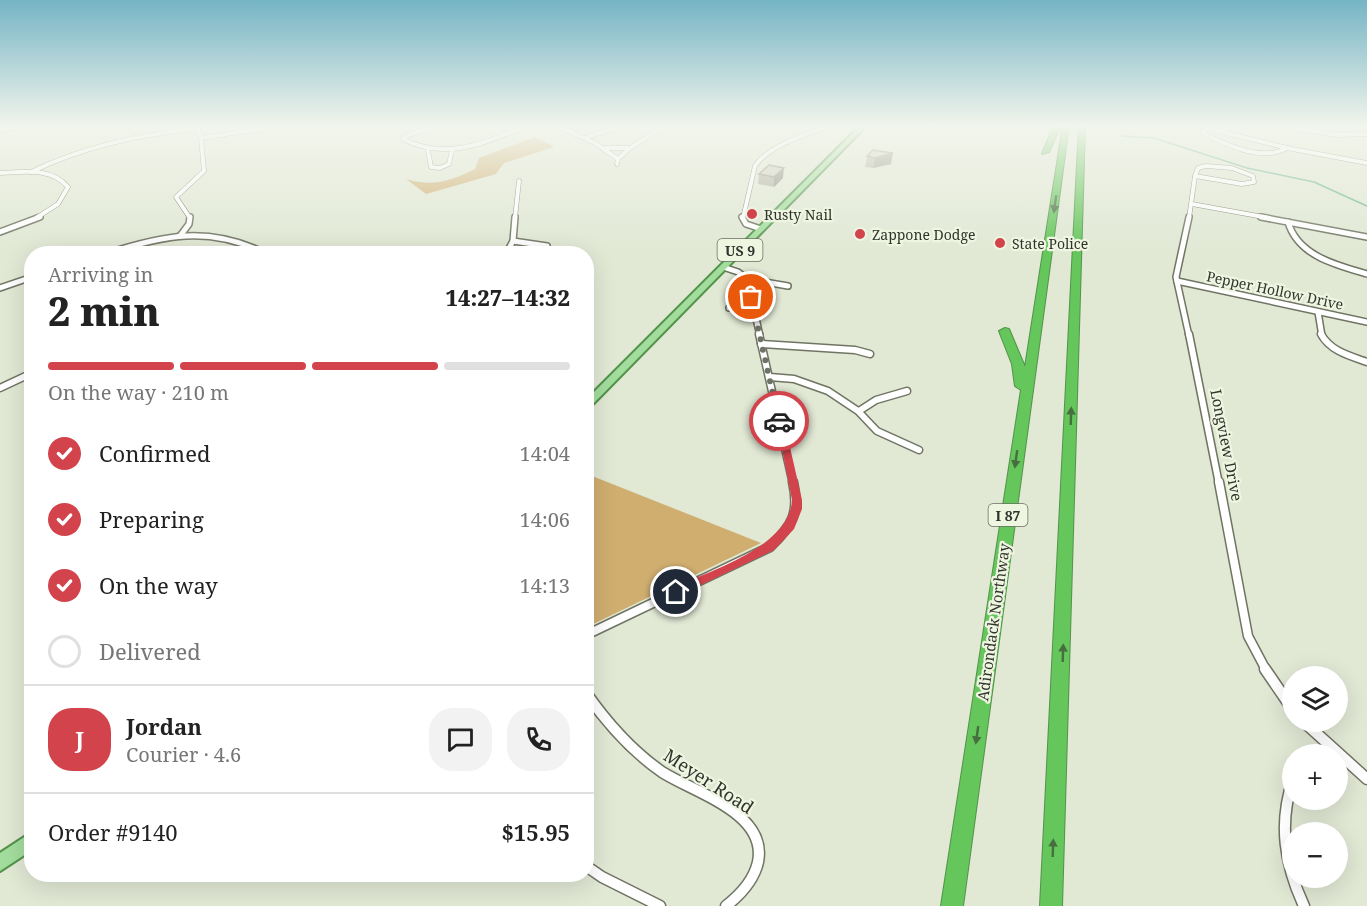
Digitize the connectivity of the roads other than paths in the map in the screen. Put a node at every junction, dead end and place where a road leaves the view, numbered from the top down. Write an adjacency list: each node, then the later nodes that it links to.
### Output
1 (41, 167): 9 (street)
2 (204, 167): 17 (street)
3 (754, 167): 15 (street)
4 (823, 167): 15 (main road, US 9)
5 (1060, 167): 45 (highway, Adirondack Northway / I 87, one-way to 45)
6 (1081, 167): 61 (highway, one-way to 6)
7 (1200, 167): 11 (street)
8 (1222, 167): 11 (street)
9 (31, 172): 10 (street); 16 (street)
10 (0, 173)
11 (1195, 176): 13 (street, Longview Drive)
12 (519, 181): 19 (street)
13 (1192, 204): 14 (street); 28 (street, Longview Drive)
14 (1288, 222): 18 (street); 25 (street)
15 (761, 230): 24 (main road, US 9)
16 (0, 232)
17 (180, 236): 20 (street); 21 (street)
18 (1367, 237)
19 (513, 241): 22 (street); 23 (street)
20 (132, 246)
21 (254, 246)
22 (510, 246)
23 (547, 246)
24 (723, 267): 26 (street); 43 (main road, US 9)
25 (1367, 274)
26 (747, 279): 29 (street); 32 (street)
27 (24, 280): 30 (street)
28 (1177, 280): 33 (street, Pepper Hollow Drive); 48 (street, Longview Drive)
29 (789, 286)
30 (0, 288)
31 (729, 308): 32 (street)
32 (753, 308): 36 (street)
33 (1318, 312): 34 (street, Pepper Hollow Drive); 38 (street)
34 (1367, 322)
35 (1005, 332): 45 (highway)
36 (761, 344): 37 (street); 40 (street)
37 (870, 354)
38 (1367, 362)
39 (24, 377): 41 (street)
40 (770, 377): 44 (street); 47 (street)
41 (0, 388)
42 (907, 392): 44 (street)
43 (594, 398)
44 (859, 411): 46 (street)
45 (1020, 434): 60 (highway, Adirondack Northway / I 87, one-way to 60)
46 (919, 450)
47 (594, 631)
48 (1282, 696)
49 (594, 702): 59 (street, Meyer Road)
50 (1315, 732): 51 (street)
51 (1327, 744)
52 (1348, 763): 53 (street)
53 (1367, 779)
54 (1284, 810): 62 (street)
55 (24, 846): 56 (main road)
56 (0, 863)
57 (594, 872): 58 (street)
58 (660, 906)
59 (726, 906)
60 (952, 906)
61 (1051, 906)
62 (1304, 906)

